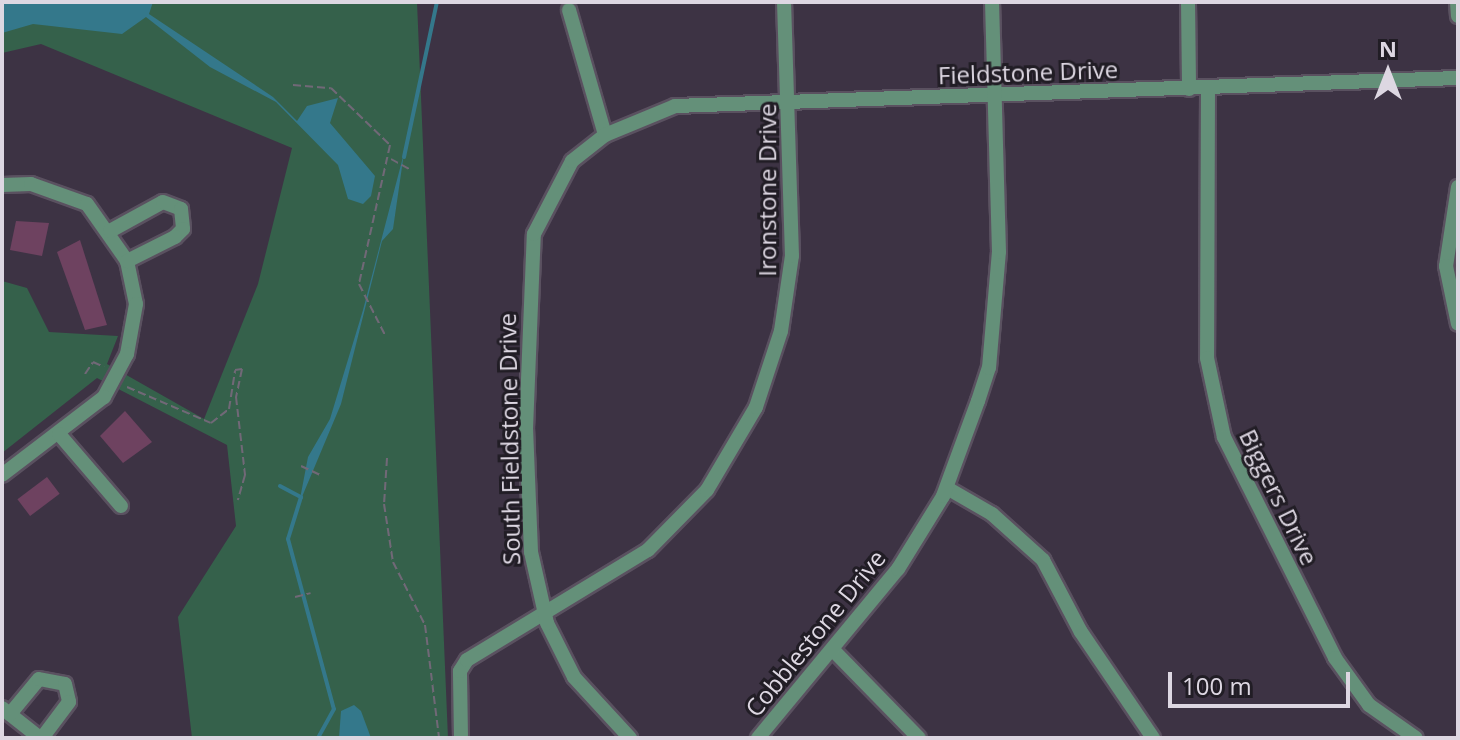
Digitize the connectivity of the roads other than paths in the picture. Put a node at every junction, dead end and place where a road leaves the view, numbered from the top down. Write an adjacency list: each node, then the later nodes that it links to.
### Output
1 (784, 2): 11 (street, Ironstone Drive)
2 (992, 2): 10 (street, Cobblestone Drive)
3 (1188, 2): 8 (street)
4 (1457, 2): 6 (street)
5 (569, 10): 12 (street)
6 (1458, 16)
7 (1458, 78): 9 (street, Fieldstone Drive)
8 (1189, 89): 9 (street, Fieldstone Drive); 10 (street, Fieldstone Drive)
9 (1208, 89): 31 (street, Biggers Drive)
10 (994, 96): 11 (street, Fieldstone Drive); 20 (street, Cobblestone Drive)
11 (788, 103): 12 (street, Fieldstone Drive); 22 (street, Ironstone Drive)
12 (605, 135): 22 (street, South Fieldstone Drive)
13 (2, 185): 15 (street)
14 (1458, 187): 17 (street)
15 (110, 231): 16 (street); 16 (street)
16 (127, 261): 18 (street)
17 (1458, 324)
18 (59, 434): 19 (street); 21 (street)
19 (2, 475)
20 (947, 488): 23 (street, Cobblestone Drive); 30 (street)
21 (121, 506)
22 (546, 614): 26 (street, Ironstone Drive); 27 (street, South Fieldstone Drive)
23 (835, 652): 28 (street, Cobblestone Drive); 29 (street)
24 (6, 711): 25 (street); 25 (street)
25 (41, 738)
26 (461, 738)
27 (630, 738)
28 (758, 738)
29 (919, 738)
30 (1153, 738)
31 (1416, 738)

